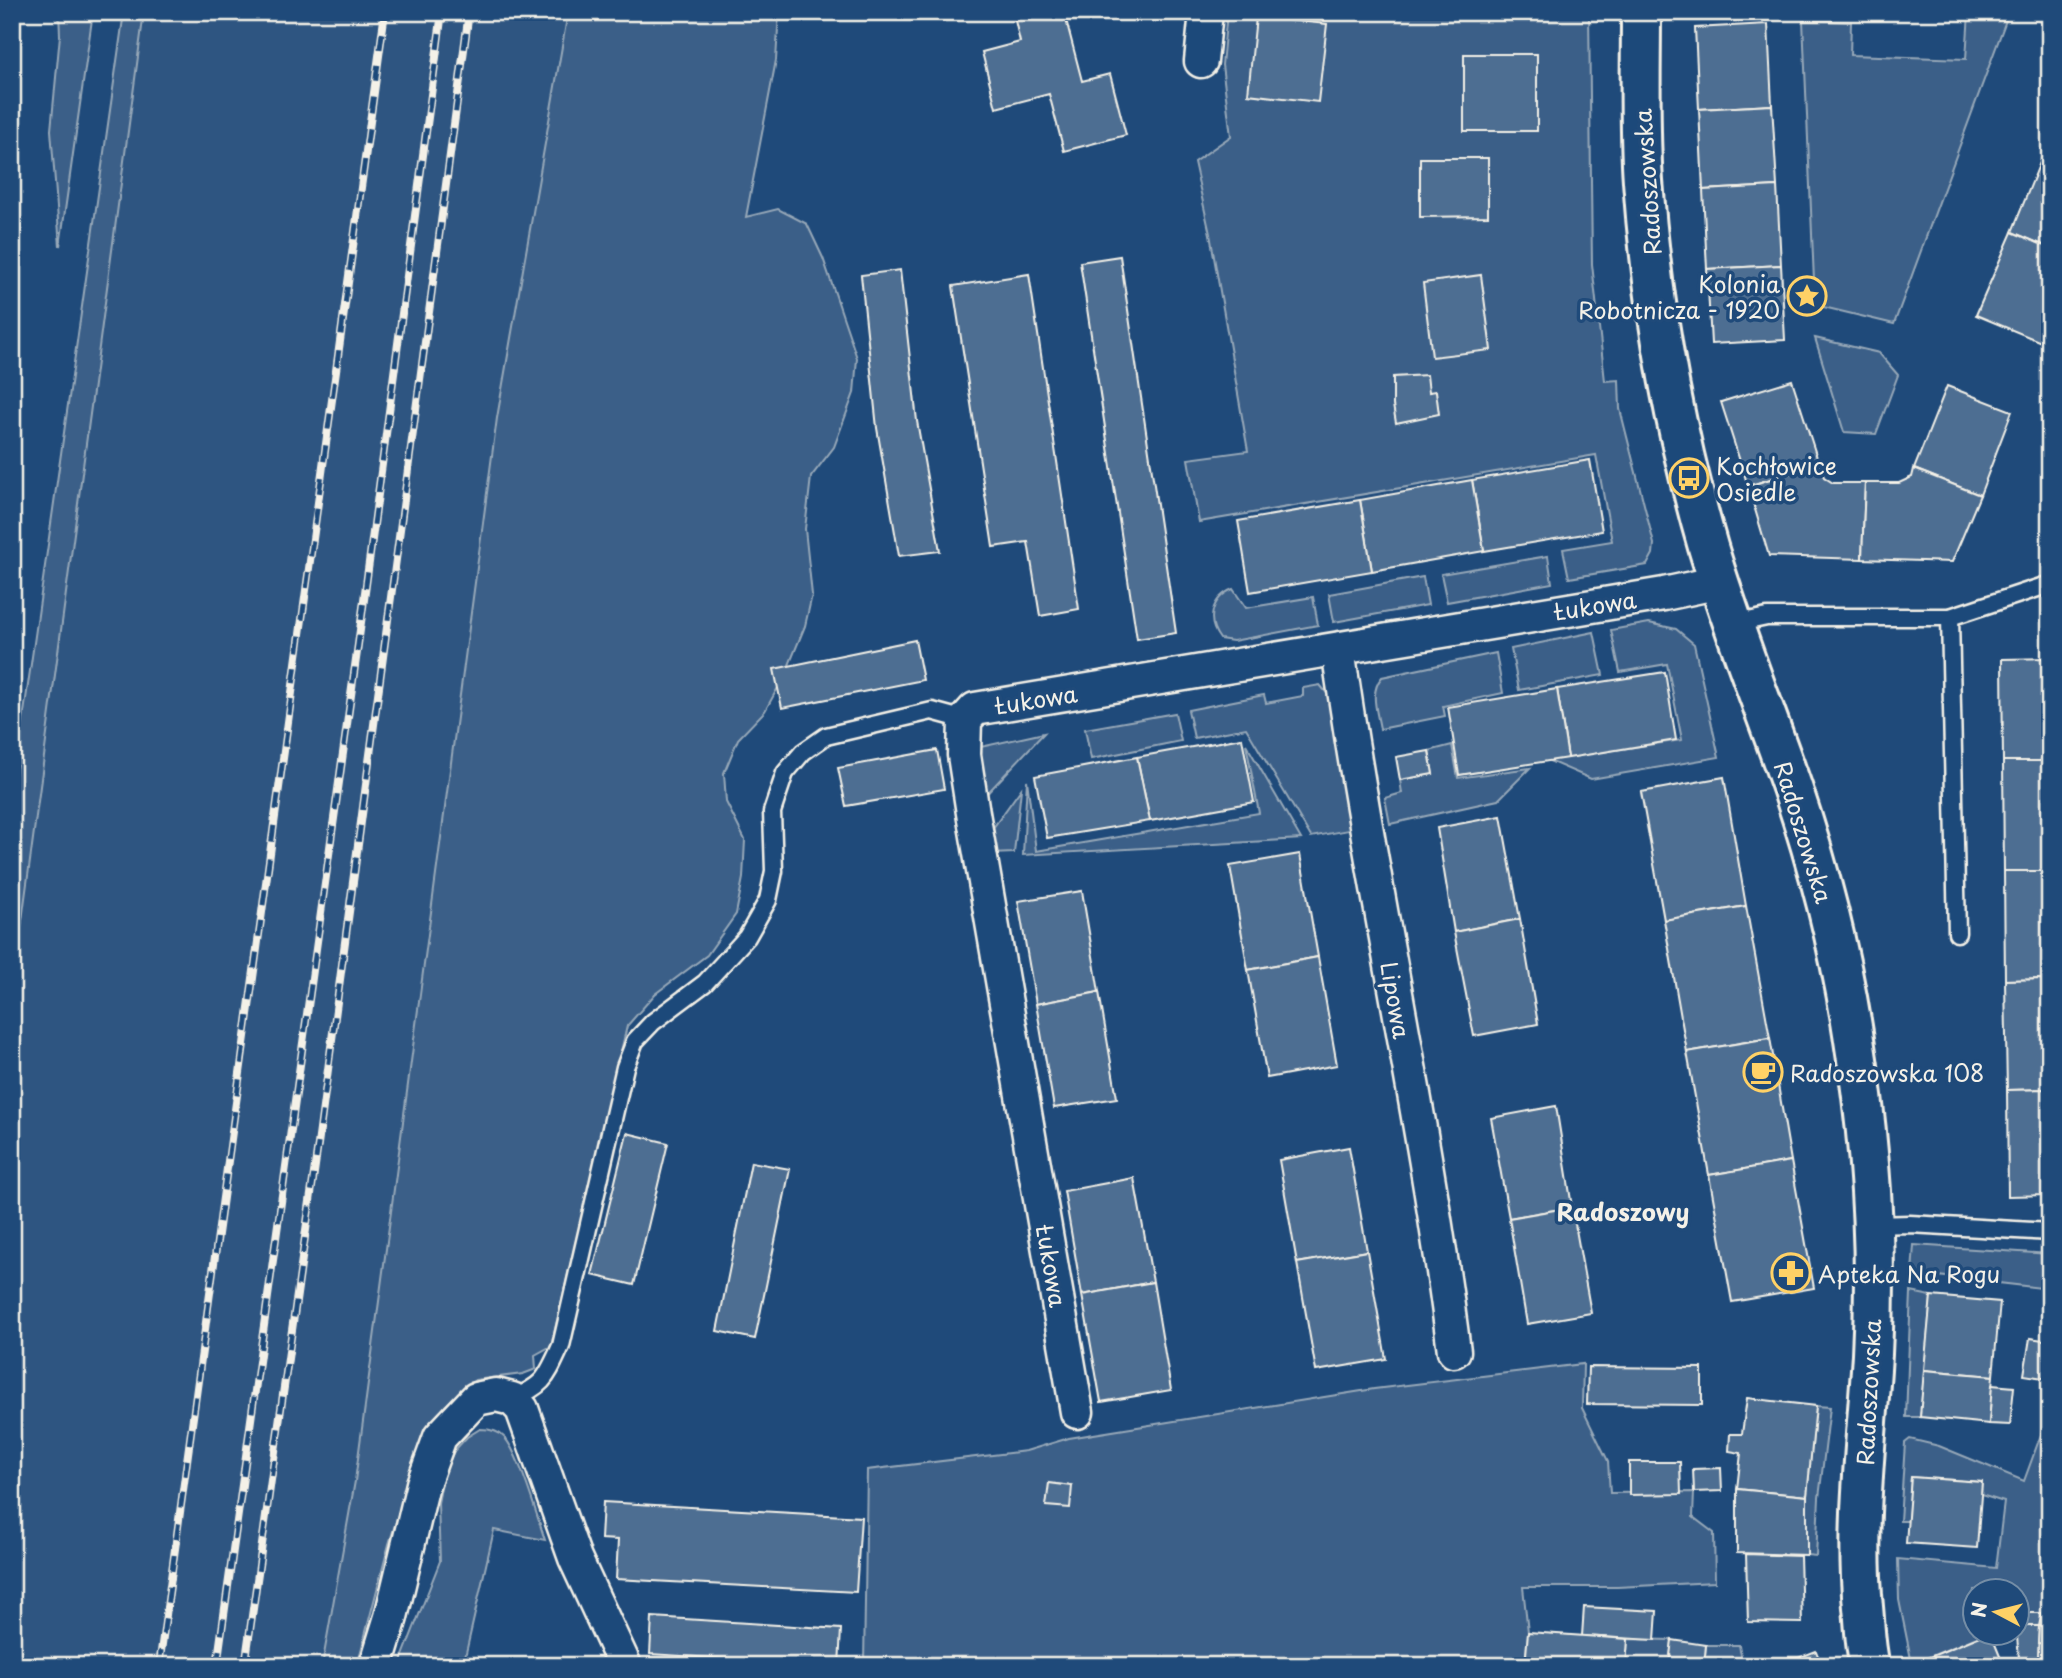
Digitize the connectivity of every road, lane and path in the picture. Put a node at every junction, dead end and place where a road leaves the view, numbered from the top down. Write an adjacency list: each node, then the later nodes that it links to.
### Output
1 (1206, 12): 3 (street)
2 (1642, 12): 4 (street, Radoszowska)
3 (1201, 61)
4 (1720, 582): 7 (street, Radoszowska); 8 (street, Łukowa)
5 (2050, 584): 6 (lane)
6 (1950, 617): 7 (lane); 10 (lane)
7 (1734, 624): 11 (street, Radoszowska)
8 (1338, 649): 9 (street, Łukowa); 13 (street, Lipowa)
9 (965, 720): 14 (lane); 15 (street, Łukowa)
10 (1957, 933)
11 (1874, 1225): 12 (lane); 18 (street, Radoszowska)
12 (2050, 1232)
13 (1454, 1351)
14 (512, 1399): 16 (street); 17 (street)
15 (1077, 1412)
16 (376, 1666)
17 (625, 1666)
18 (1870, 1666)

